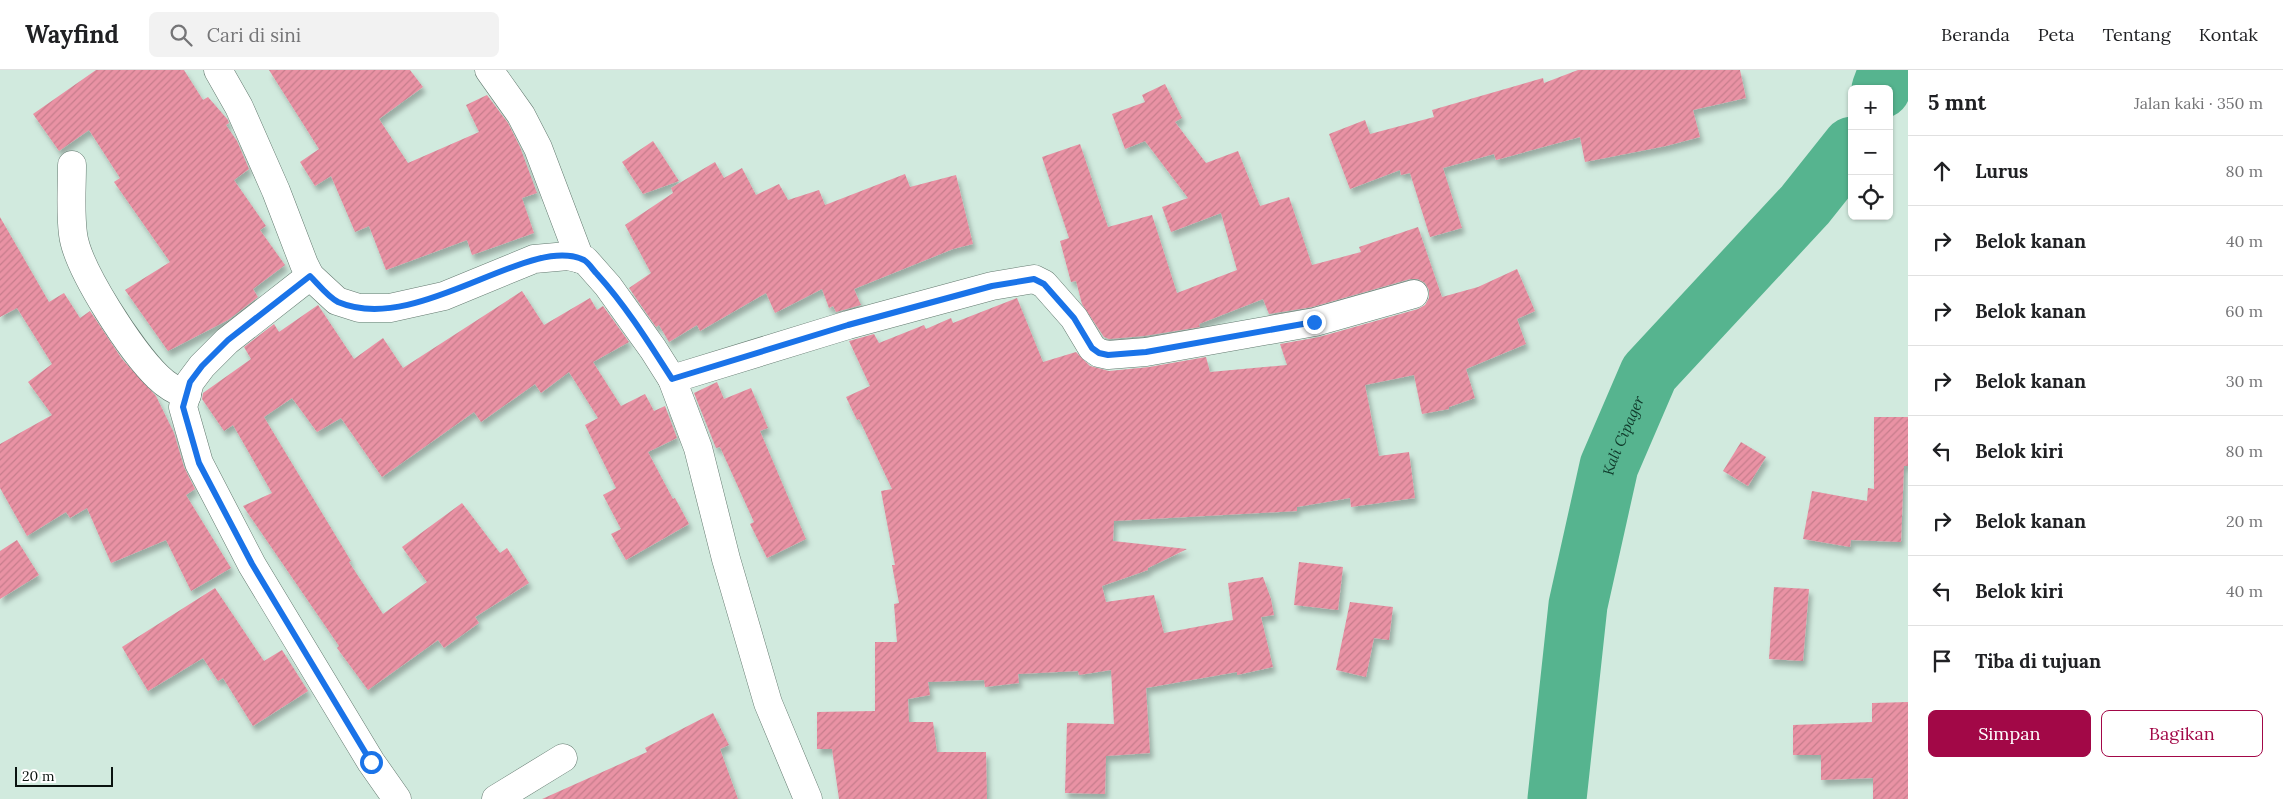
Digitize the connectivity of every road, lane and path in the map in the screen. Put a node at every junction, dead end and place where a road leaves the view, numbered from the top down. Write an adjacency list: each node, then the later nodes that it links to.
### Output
1 (218, 70): 5 (street)
2 (489, 70): 4 (street)
3 (72, 165): 8 (street)
4 (580, 259): 5 (street); 7 (street)
5 (310, 276): 8 (street)
6 (1414, 294): 7 (street)
7 (672, 379): 12 (street)
8 (187, 395): 10 (street)
9 (563, 758): 11 (street)
10 (397, 799)
11 (496, 799)
12 (808, 799)

